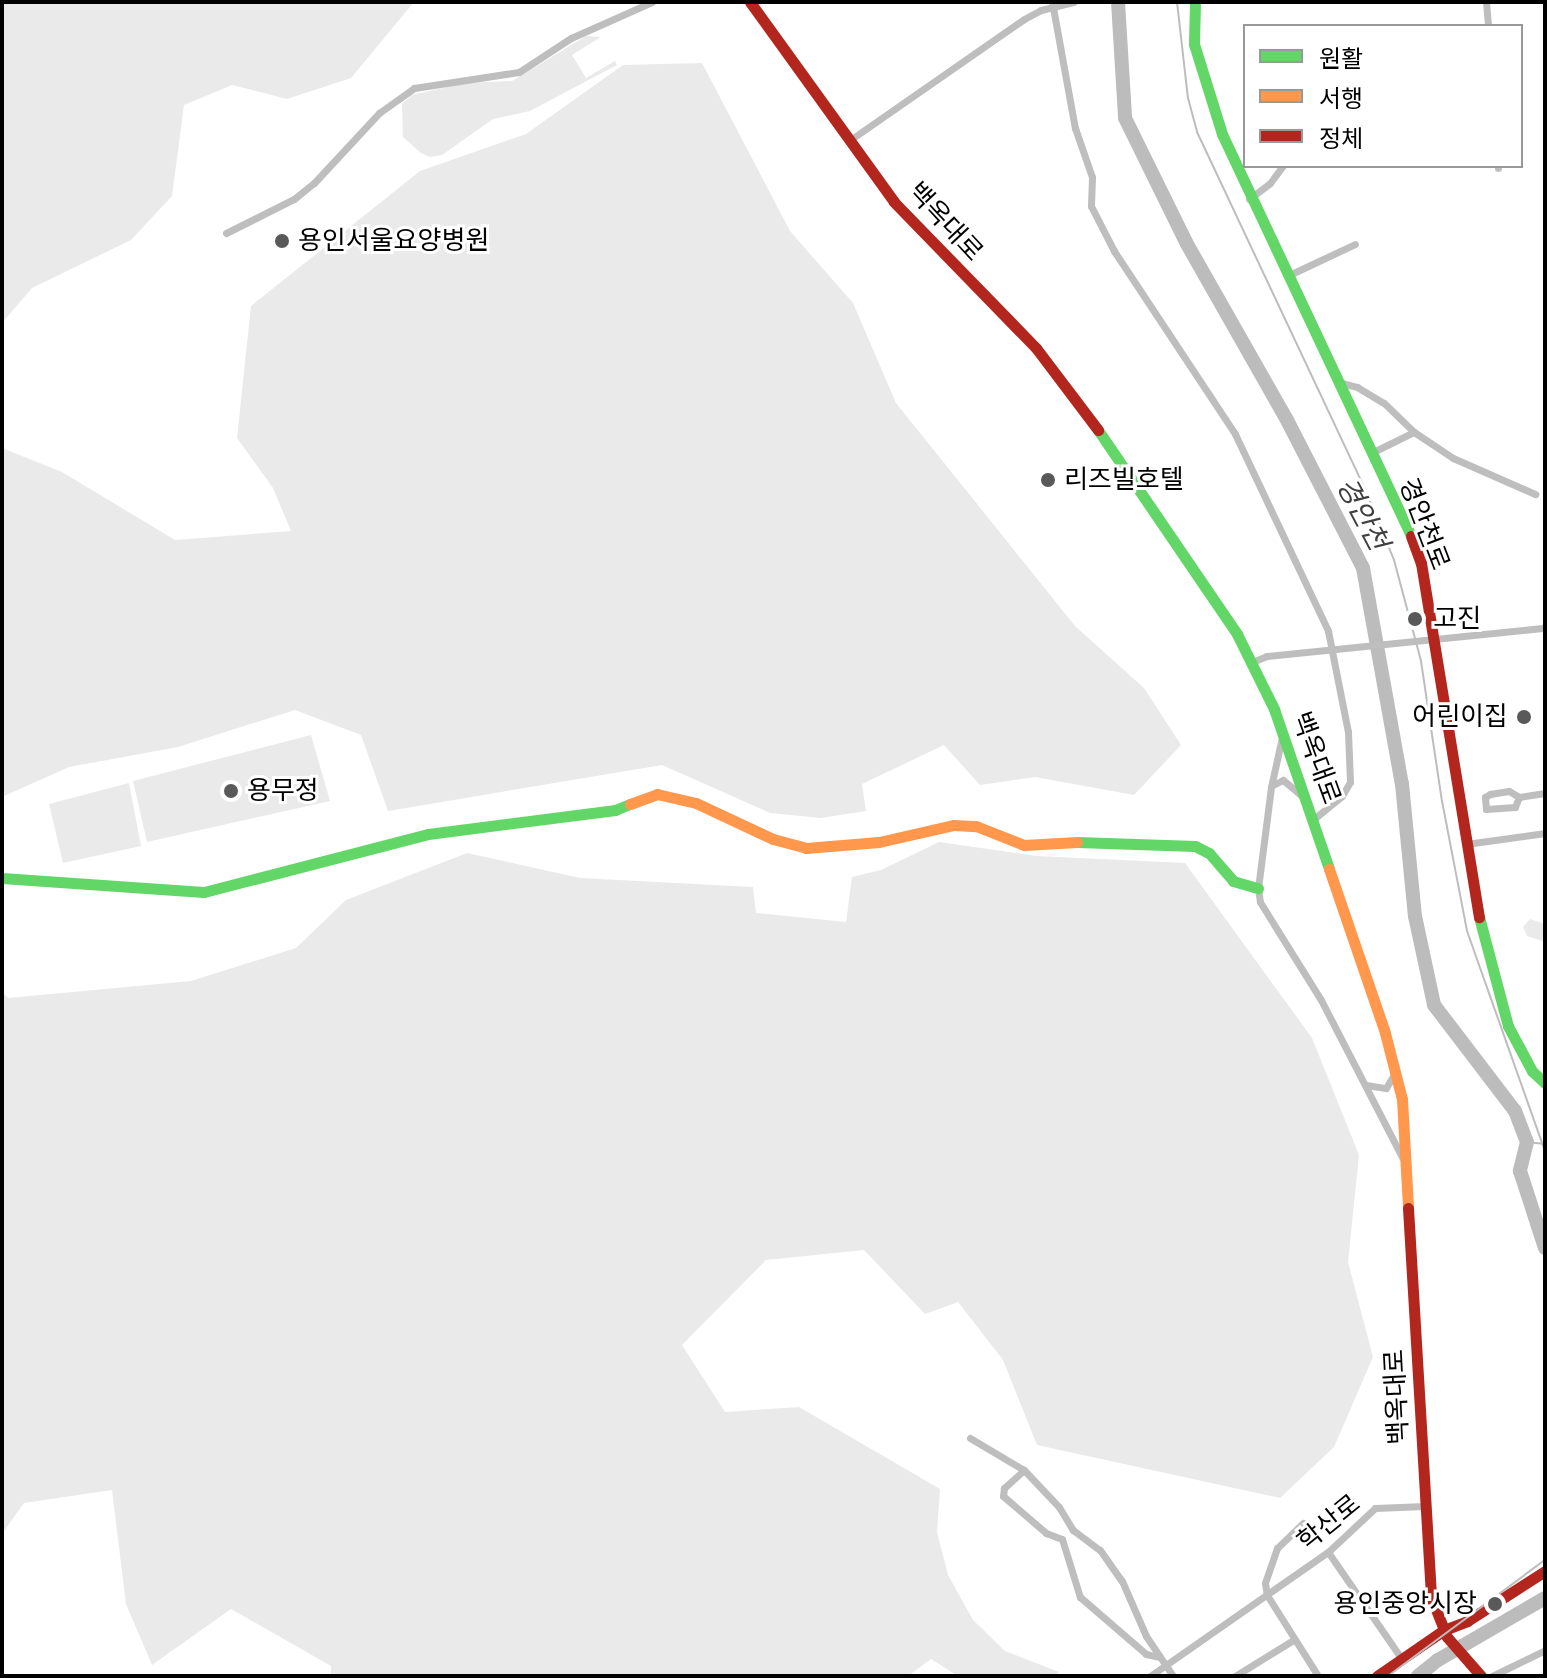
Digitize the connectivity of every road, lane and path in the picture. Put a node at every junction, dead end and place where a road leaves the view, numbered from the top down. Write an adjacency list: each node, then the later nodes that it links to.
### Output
1 (652, 2): 11 (street)
2 (750, 2): 8 (main road, 백옥대로)
3 (1074, 2): 6 (street)
4 (1195, 2): 10 (main road, 경안천로)
5 (1486, 2): 7 (street)
6 (1055, 4): 8 (street); 26 (street)
7 (1488, 24)
8 (850, 140): 20 (main road, 백옥대로)
9 (1281, 168): 10 (street)
10 (1249, 199): 13 (main road, 경안천로)
11 (226, 233)
12 (1355, 244): 13 (street)
13 (1287, 276): 14 (main road, 경안천로)
14 (1336, 381): 15 (street); 16 (main road, 경안천로)
15 (1414, 432): 16 (street); 17 (street)
16 (1371, 453): 19 (main road, 경안천로)
17 (1535, 494)
18 (1545, 628): 19 (street)
19 (1434, 641): 20 (street); 28 (main road, 경안천로)
20 (1252, 662): 21 (main road, 백옥대로)
21 (1284, 731): 22 (street); 25 (main road, 백옥대로)
22 (1271, 787): 25 (street); 30 (street)
23 (1545, 793): 24 (street)
24 (1519, 797): 24 (street)
25 (1309, 805): 26 (main road, 백옥대로)
26 (1314, 819): 31 (main road, 백옥대로)
27 (1545, 833): 28 (street)
28 (1466, 844): 32 (main road, 경안천로)
29 (2, 878): 30 (main road)
30 (1258, 888): 33 (street)
31 (1395, 1070): 33 (street); 34 (main road, 백옥대로)
32 (1545, 1083)
33 (1366, 1085): 34 (street)
34 (1408, 1171): 37 (main road, 백옥대로)
35 (970, 1438): 36 (street)
36 (1024, 1470): 39 (street); 40 (street)
37 (1425, 1506): 41 (street, 학산로); 44 (main road, 백옥대로)
38 (1303, 1523): 43 (street, 학산로)
39 (1073, 1530): 40 (street); 47 (street)
40 (1062, 1539): 47 (street)
41 (1328, 1552): 43 (street, 학산로); 48 (street)
42 (1545, 1571): 44 (main road)
43 (1267, 1595): 45 (street); 49 (street, 학산로)
44 (1446, 1634): 48 (main road); 55 (main road, 백옥대로)
45 (1295, 1639): 52 (street); 53 (street)
46 (1545, 1650): 56 (street)
47 (1160, 1658): 49 (street)
48 (1401, 1658): 54 (main road)
49 (1166, 1666): 50 (street, 학산로); 51 (street)
50 (1150, 1676)
51 (1173, 1676)
52 (1235, 1676)
53 (1317, 1676)
54 (1377, 1676)
55 (1481, 1676)
56 (1492, 1676)

